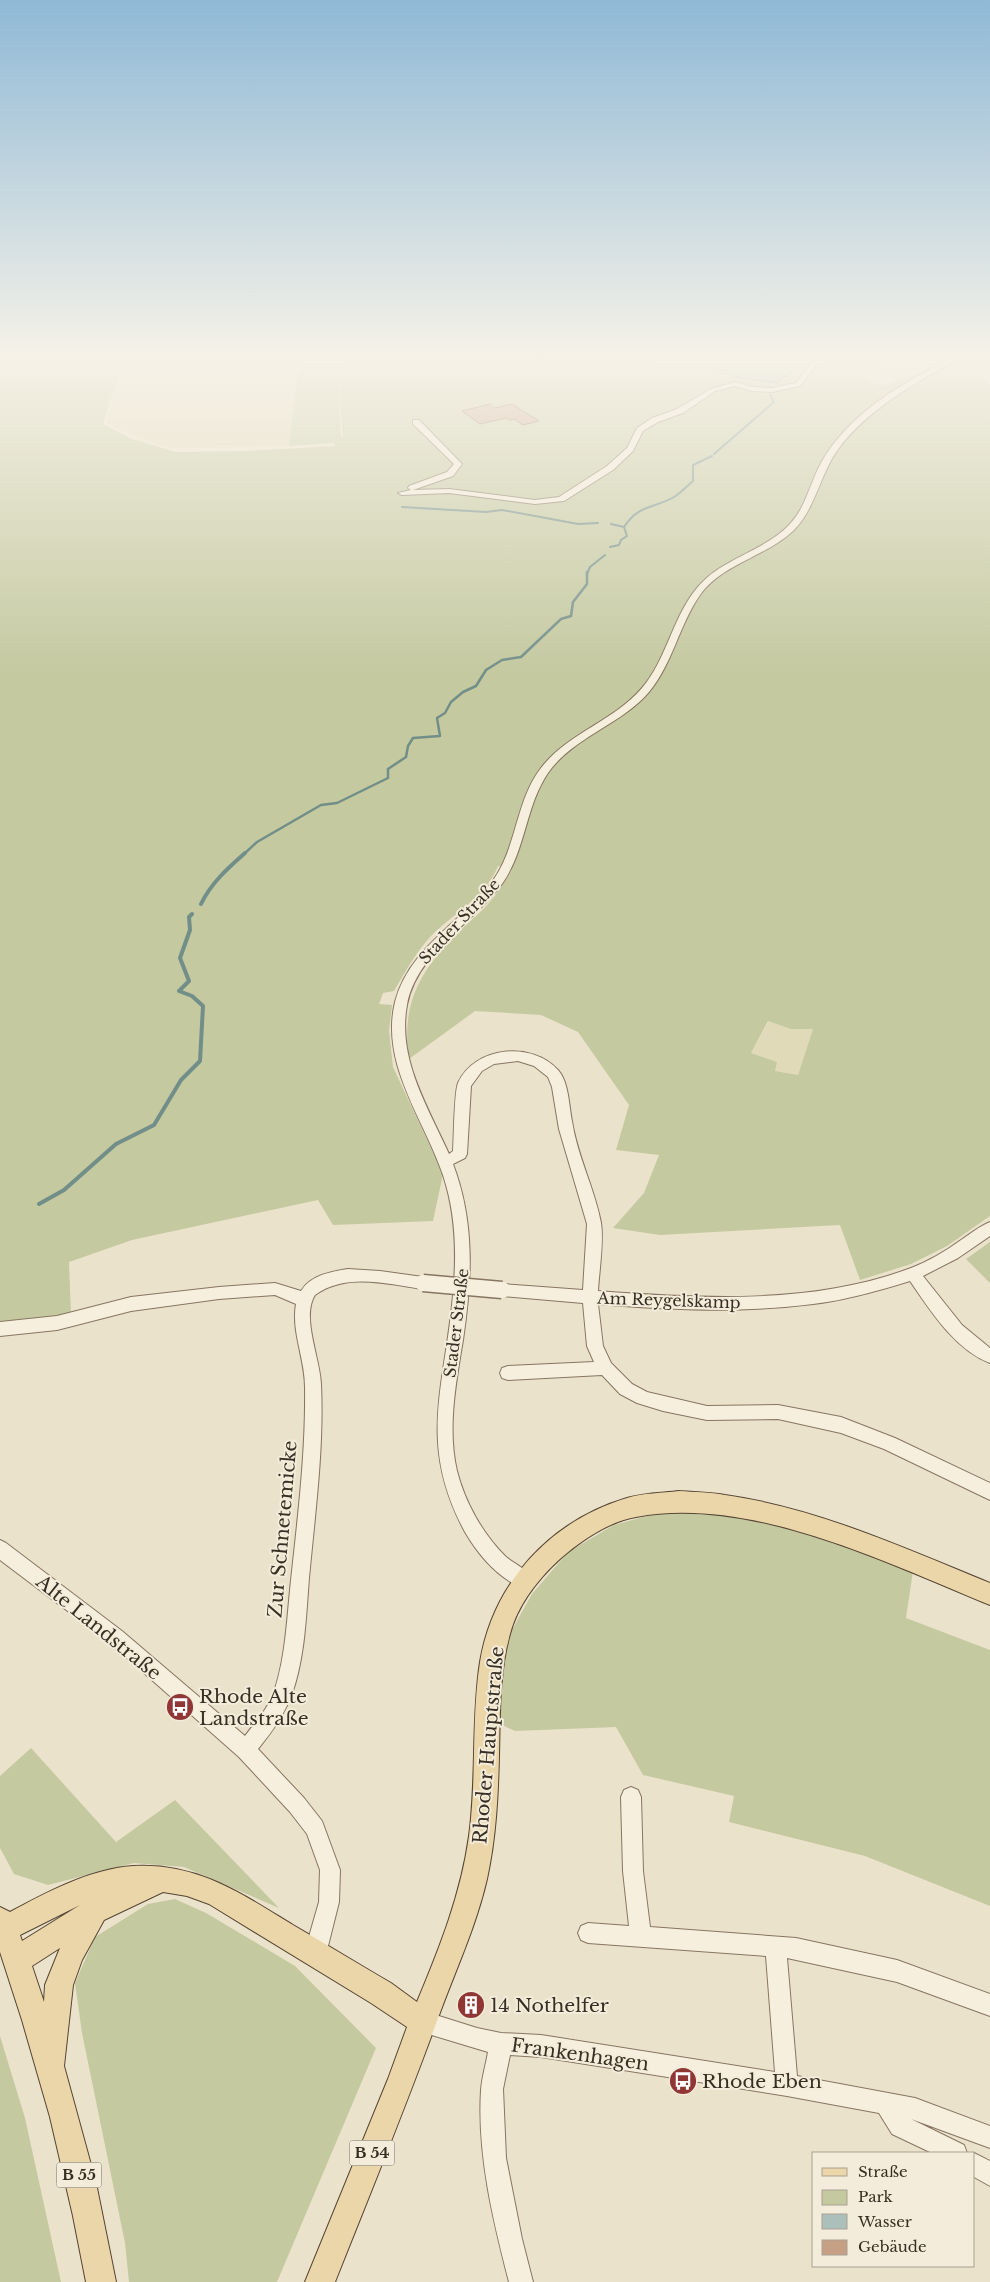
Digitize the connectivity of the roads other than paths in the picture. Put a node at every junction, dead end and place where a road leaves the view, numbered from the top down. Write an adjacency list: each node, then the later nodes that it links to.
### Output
1 (456, 462): 2 (street)
2 (616, 462)
3 (827, 462): 4 (street, Stader Straße)
4 (445, 1162): 7 (street); 15 (street, Stader Straße)
5 (990, 1228): 6 (street, Am Reygelskamp)
6 (913, 1274): 7 (street, Am Reygelskamp); 10 (street)
7 (590, 1297): 8 (street, Am Reygelskamp, bridge); 11 (street)
8 (303, 1300): 9 (street); 17 (street, Zur Schnetemicke)
9 (0, 1329)
10 (990, 1356)
11 (605, 1368): 12 (street); 13 (street)
12 (508, 1373)
13 (990, 1492)
14 (0, 1548): 17 (street, Alte Landstraße)
15 (524, 1580): 16 (main road, Rhoder Hauptstraße); 28 (main road, Rhoder Hauptstraße)
16 (990, 1594)
17 (246, 1750): 25 (street, Alte Landstraße)
18 (631, 1797): 23 (street)
19 (161, 1879): 20 (main road); 21 (main road); 25 (main road)
20 (94, 1911): 26 (main road); 30 (main road)
21 (2, 1925): 26 (main road)
22 (588, 1933): 23 (street)
23 (641, 1937): 24 (street)
24 (776, 1947): 27 (street); 31 (street)
25 (315, 1954): 28 (main road)
26 (16, 1960): 30 (main road, B 55)
27 (990, 2005)
28 (423, 2022): 29 (street, Frankenhagen); 38 (main road, B 54)
29 (501, 2044): 31 (street, Frankenhagen); 39 (street)
30 (52, 2069): 37 (main road, B 55)
31 (787, 2085): 32 (street, Frankenhagen)
32 (886, 2104): 33 (street, Frankenhagen); 34 (street)
33 (990, 2137)
34 (954, 2152)
35 (975, 2165): 36 (street)
36 (990, 2174)
37 (101, 2282)
38 (320, 2282)
39 (521, 2282)

